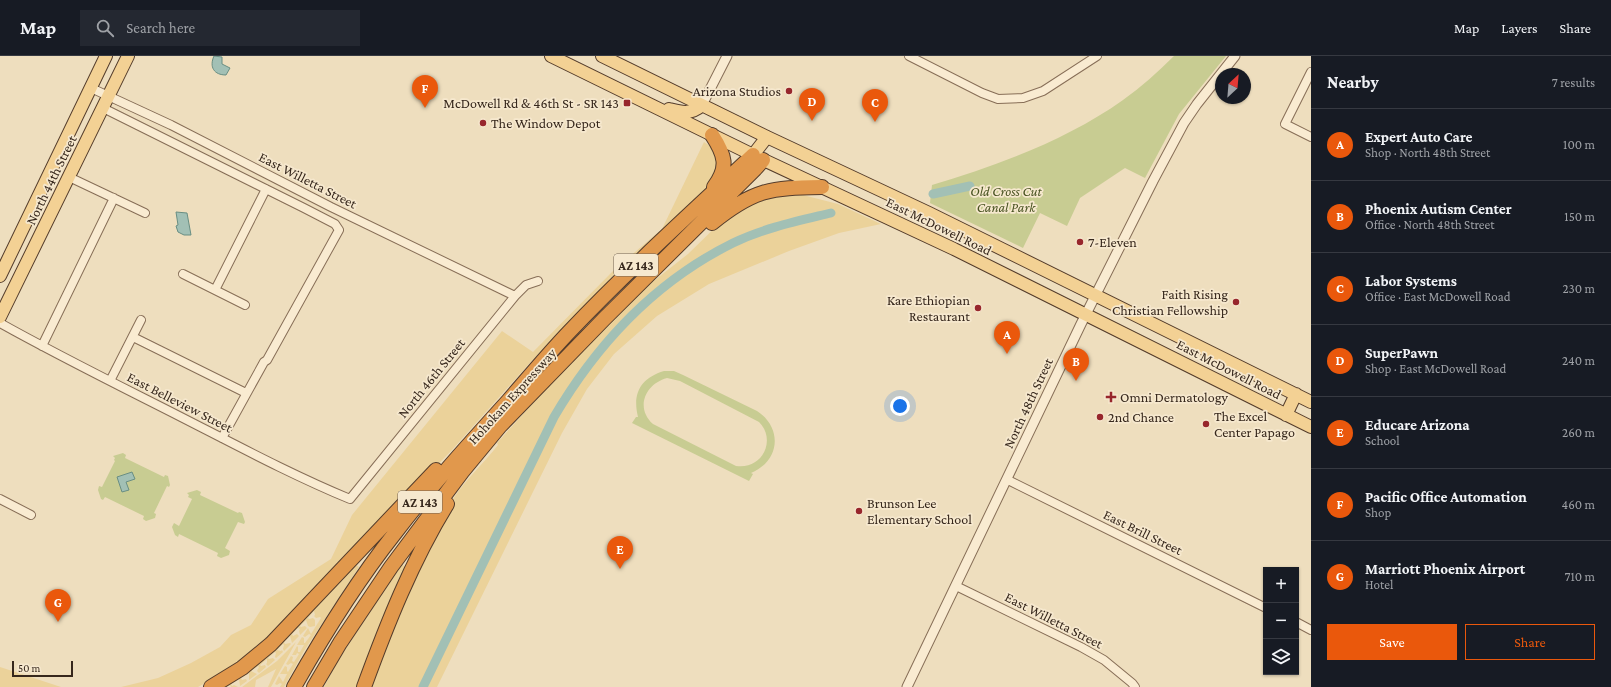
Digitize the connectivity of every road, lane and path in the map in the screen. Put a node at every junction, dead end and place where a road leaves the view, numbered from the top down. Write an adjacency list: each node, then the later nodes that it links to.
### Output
1 (106, 56): 12 (main road, North 44th Street)
2 (128, 56): 13 (main road, North 44th Street)
3 (551, 56): 9 (main road, East McDowell Road)
4 (602, 56): 11 (main road, East McDowell Road)
5 (727, 56): 16 (street)
6 (909, 56): 7 (street)
7 (1097, 56)
8 (1235, 56): 35 (street, North 48th Street)
9 (562, 59): 14 (main road, East McDowell Road)
10 (1311, 72): 19 (street)
11 (643, 76): 14 (main road); 16 (main road, East McDowell Road)
12 (91, 88): 13 (street, East Willetta Street); 32 (main road, North 44th Street)
13 (108, 96): 17 (main road, North 44th Street); 36 (street, East Willetta Street)
14 (636, 97): 15 (main road, East McDowell Road)
15 (650, 104): 16 (main road); 18 (main road, East McDowell Road)
16 (702, 105): 20 (main road, East McDowell Road)
17 (103, 108): 22 (main road, North 44th Street); 24 (street)
18 (712, 135): 21 (main road, East McDowell Road); 26 (highway)
19 (1311, 136)
20 (771, 139): 21 (main road, Hohokam Expressway / AZ 143); 28 (main road, East McDowell Road)
21 (758, 158): 23 (main road, East McDowell Road); 26 (highway, Hohokam Expressway / AZ 143); 30 (highway, Hohokam Expressway / AZ 143)
22 (69, 177): 25 (street); 39 (main road, North 44th Street)
23 (822, 187): 29 (main road, East McDowell Road); 30 (highway)
24 (266, 189): 34 (street); 49 (street)
25 (114, 198): 27 (street); 44 (street)
26 (706, 198): 42 (highway, Hohokam Expressway / AZ 143)
27 (145, 213)
28 (963, 230): 29 (main road); 35 (main road, East McDowell Road)
29 (954, 249): 38 (main road, East McDowell Road)
30 (668, 257): 47 (highway, Hohokam Expressway / AZ 143)
31 (183, 274): 34 (street)
32 (0, 276)
33 (538, 281): 36 (street, North 46th Street)
34 (215, 290): 37 (street)
35 (1096, 294): 38 (street, North 48th Street); 45 (main road, East McDowell Road)
36 (515, 296): 57 (street, North 46th Street)
37 (245, 304)
38 (1086, 314): 48 (main road, East McDowell Road); 55 (street, North 48th Street)
39 (0, 317)
40 (141, 320): 43 (street)
41 (0, 323): 44 (street, East Belleview Street)
42 (568, 333): 63 (highway); 64 (highway, Hohokam Expressway / AZ 143)
43 (133, 337): 46 (street); 49 (street)
44 (42, 346): 46 (street, East Belleview Street)
45 (1241, 367): 48 (main road); 50 (main road, East McDowell Road)
46 (110, 381): 54 (street, East Belleview Street)
47 (541, 383): 65 (highway, Hohokam Expressway / AZ 143); 66 (highway)
48 (1231, 387): 52 (main road, East McDowell Road)
49 (246, 393): 54 (street)
50 (1296, 394): 51 (main road, East McDowell Road); 52 (main road)
51 (1311, 402)
52 (1286, 414): 53 (main road, East McDowell Road)
53 (1311, 426)
54 (222, 438): 57 (street, East Belleview Street)
55 (1008, 480): 59 (street, North 48th Street); 60 (street, East Brill Street)
56 (0, 499): 58 (street)
57 (350, 499)
58 (31, 515)
59 (956, 586): 67 (street, North 48th Street); 68 (street, East Willetta Street)
60 (1263, 607)
61 (1299, 624): 62 (street)
62 (1311, 630)
63 (211, 687)
64 (294, 687)
65 (314, 687)
66 (364, 687)
67 (907, 687)
68 (1135, 687)

